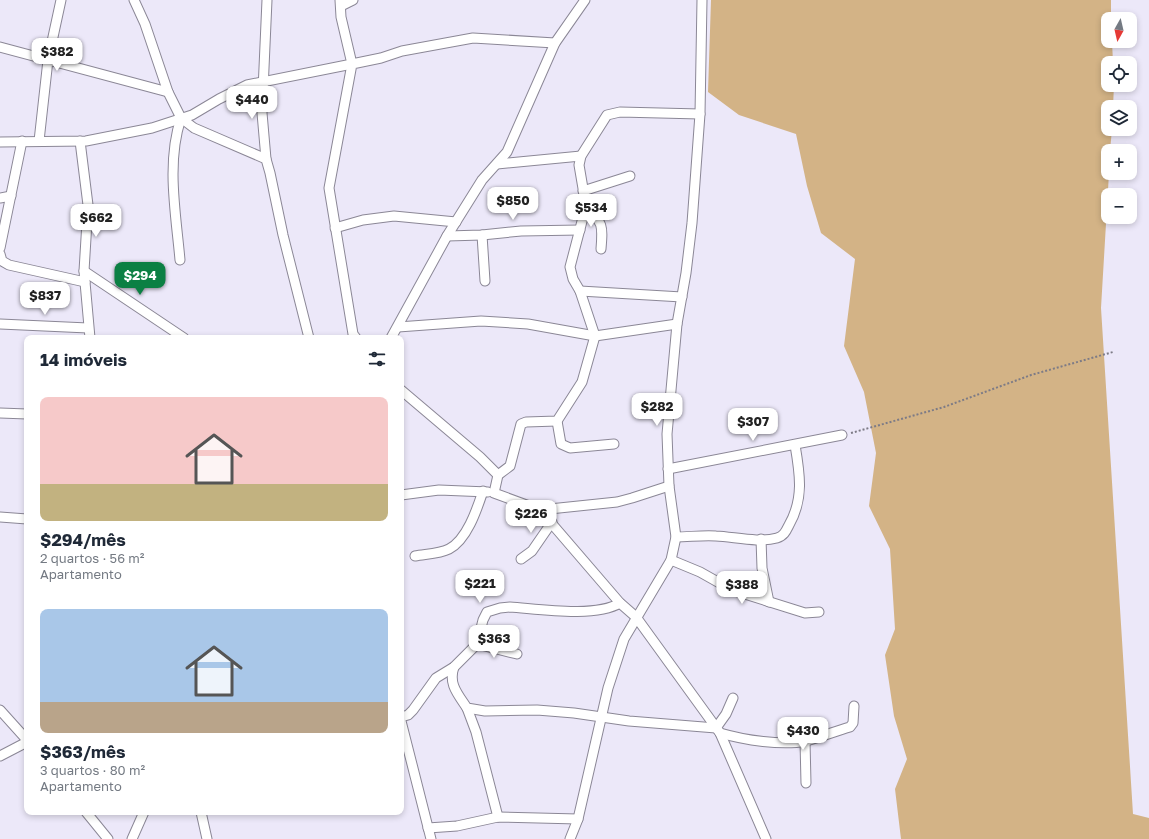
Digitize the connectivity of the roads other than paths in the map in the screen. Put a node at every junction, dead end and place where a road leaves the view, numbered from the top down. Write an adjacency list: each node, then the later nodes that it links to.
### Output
1 (61, 0): 10 (street)
2 (134, 0): 13 (street)
3 (267, 0): 12 (street)
4 (353, 0): 7 (street)
5 (585, 0): 8 (street)
6 (702, 0): 14 (street)
7 (341, 3): 11 (street)
8 (555, 43): 11 (street); 22 (street)
9 (0, 47): 10 (street)
10 (48, 60): 13 (street); 17 (street)
11 (352, 64): 12 (street); 29 (street)
12 (265, 81): 15 (street); 21 (street)
13 (168, 92): 15 (street)
14 (700, 114): 20 (street); 41 (street)
15 (181, 118): 18 (street); 21 (street); 36 (street)
16 (22, 141): 17 (street); 19 (street); 25 (street)
17 (38, 141): 18 (street)
18 (80, 141): 37 (street)
19 (0, 142)
20 (580, 156): 22 (street); 24 (street)
21 (266, 159): 48 (street)
22 (498, 164): 28 (street)
23 (630, 176): 24 (street)
24 (583, 191): 27 (street)
25 (11, 196): 26 (street); 33 (street)
26 (0, 198)
27 (586, 206): 30 (street); 34 (street)
28 (456, 222): 29 (street); 32 (street)
29 (335, 228): 49 (street)
30 (580, 230): 31 (street); 40 (street)
31 (482, 235): 32 (street); 39 (street)
32 (447, 236): 44 (street)
33 (0, 248)
34 (601, 249)
35 (0, 254): 38 (street)
36 (180, 260)
37 (84, 271): 38 (street); 47 (street)
38 (85, 282): 45 (street)
39 (485, 282)
40 (580, 291): 41 (street); 51 (street)
41 (682, 298): 43 (street)
42 (0, 324): 45 (street)
43 (677, 324): 51 (street); 59 (street)
44 (398, 327): 50 (street); 51 (street)
45 (88, 328): 46 (street)
46 (89, 335)
47 (180, 335)
48 (308, 335)
49 (354, 335)
50 (393, 335)
51 (595, 336): 55 (street)
52 (404, 393): 60 (street)
53 (0, 413): 54 (street)
54 (24, 414)
55 (557, 421): 57 (street); 60 (street)
56 (842, 435): 58 (street)
57 (614, 444)
58 (795, 445): 59 (street); 70 (street)
59 (668, 469): 61 (street)
60 (498, 475): 63 (street)
61 (669, 486): 65 (street); 69 (street)
62 (483, 491): 63 (street); 64 (street); 71 (street)
63 (494, 493): 65 (street)
64 (404, 495)
65 (540, 510): 68 (street)
66 (0, 517): 67 (street)
67 (24, 519)
68 (552, 522): 72 (street); 75 (street)
69 (676, 537): 70 (street); 73 (street)
70 (761, 539): 74 (street)
71 (415, 556)
72 (521, 559)
73 (671, 560): 74 (street); 77 (street)
74 (769, 602): 76 (street)
75 (620, 603): 77 (street); 78 (street)
76 (819, 612)
77 (636, 617): 86 (street); 87 (street)
78 (477, 644): 79 (street); 80 (street)
79 (517, 654)
80 (454, 667): 83 (street); 85 (street)
81 (733, 698): 87 (street)
82 (854, 706): 90 (street)
83 (467, 708): 86 (street); 99 (street)
84 (0, 710): 89 (street)
85 (404, 716)
86 (602, 717): 87 (street); 100 (street)
87 (718, 730): 90 (street); 107 (street)
88 (404, 733): 93 (street)
89 (24, 738)
90 (805, 741): 95 (street)
91 (24, 743): 92 (street)
92 (0, 756)
93 (410, 758): 94 (street); 101 (street)
94 (404, 760)
95 (806, 783)
96 (88, 815): 102 (street)
97 (143, 815): 103 (street)
98 (201, 815): 104 (street)
99 (498, 817): 100 (street); 101 (street)
100 (578, 819): 106 (street)
101 (428, 828): 105 (street)
102 (108, 839)
103 (132, 839)
104 (207, 839)
105 (431, 839)
106 (570, 839)
107 (766, 839)

